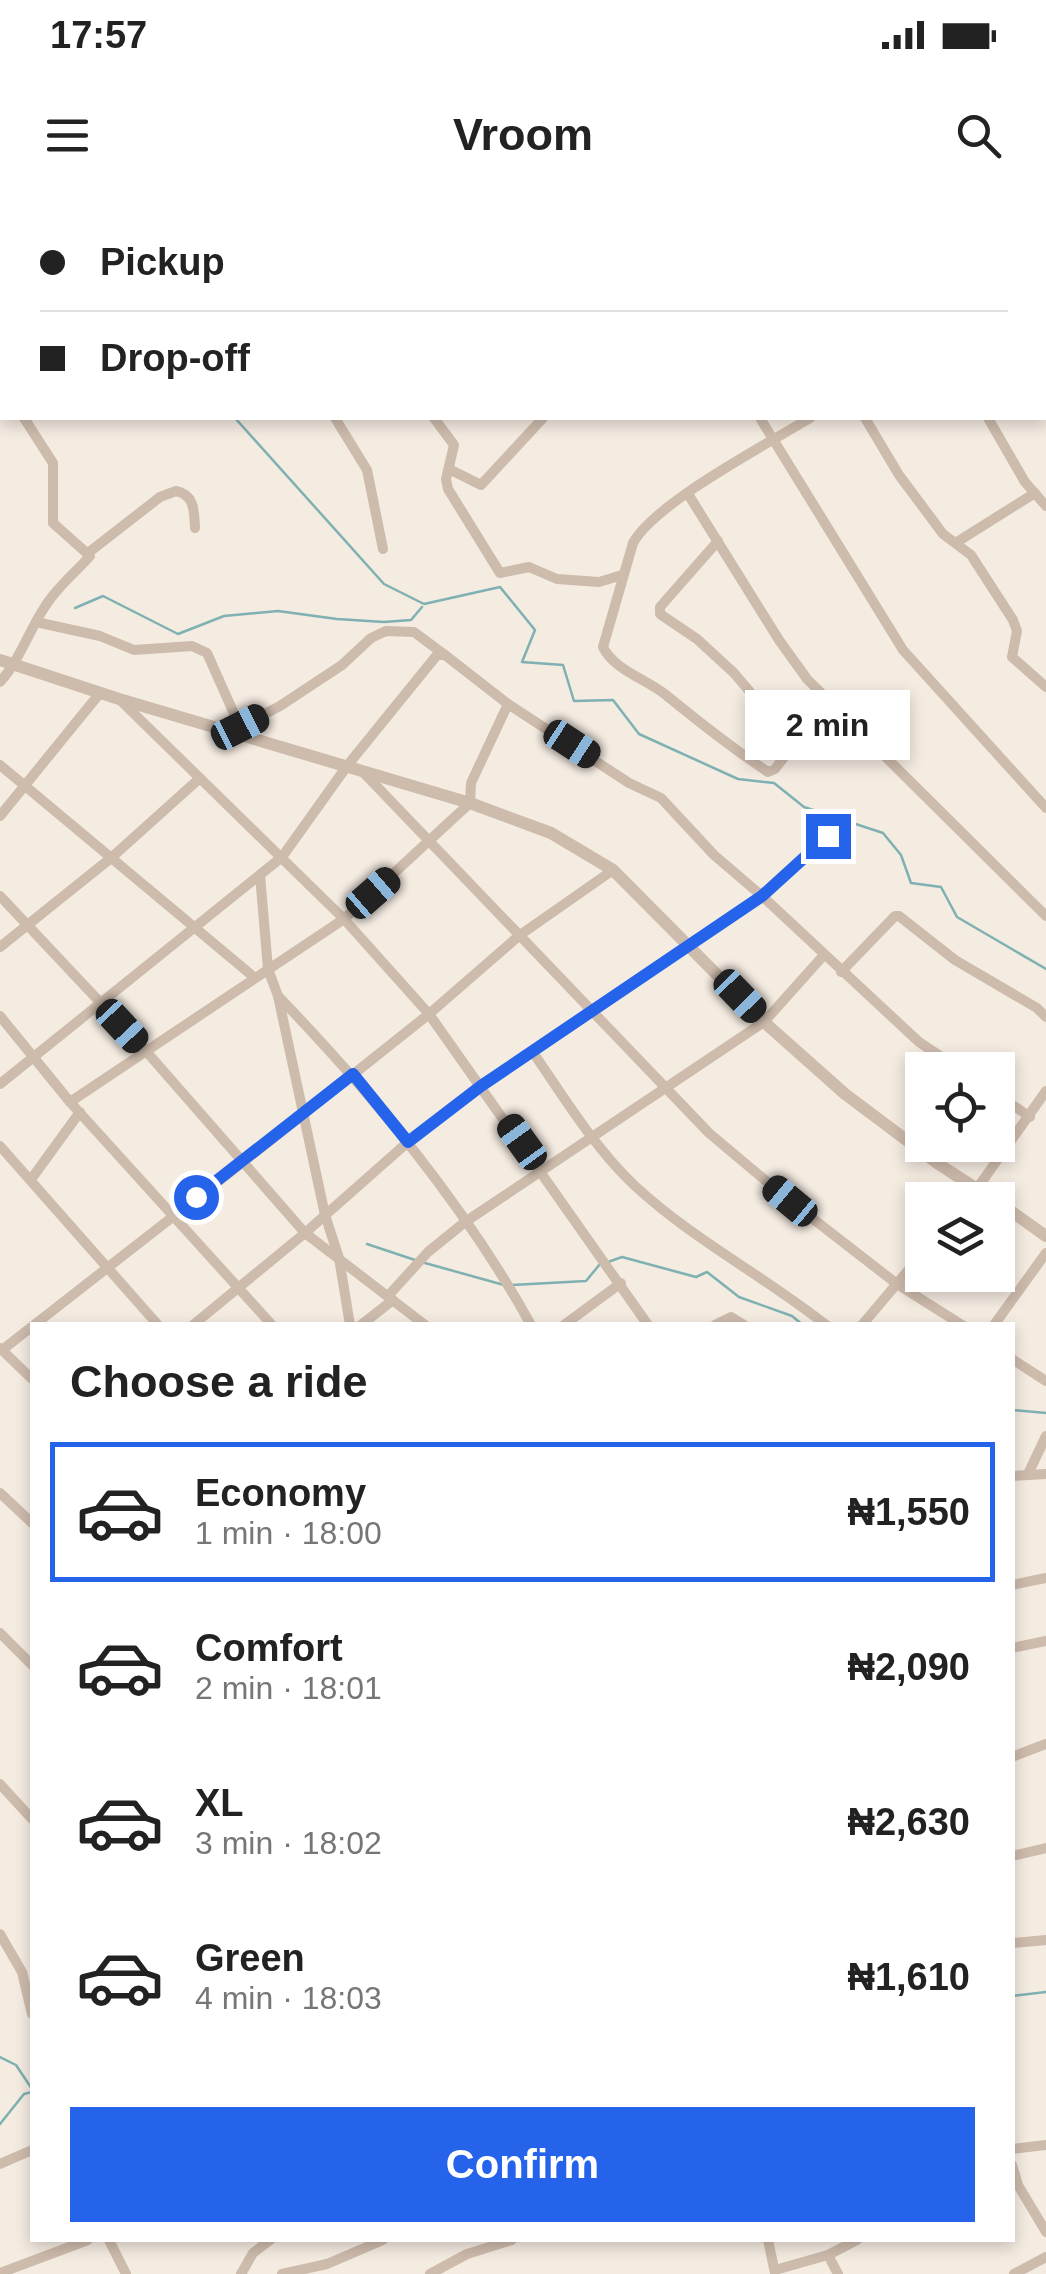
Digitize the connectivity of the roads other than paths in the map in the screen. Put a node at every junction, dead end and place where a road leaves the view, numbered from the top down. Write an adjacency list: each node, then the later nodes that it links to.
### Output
1 (25, 420): 18 (street)
2 (336, 420): 17 (street)
3 (435, 420): 10 (street)
4 (538, 420): 10 (street)
5 (761, 420): 9 (street)
6 (807, 420): 9 (street)
7 (866, 420): 16 (street)
8 (989, 420): 11 (street)
9 (772, 441): 12 (street); 38 (street)
10 (449, 469): 19 (street)
11 (1035, 493): 13 (street); 16 (street)
12 (688, 494): 15 (street); 19 (street)
13 (1046, 506)
14 (195, 528): 18 (street)
15 (718, 541): 28 (street); 31 (street)
16 (957, 542): 25 (street)
17 (383, 549)
18 (88, 553): 20 (street)
19 (622, 576): 31 (street)
20 (36, 622): 23 (street); 30 (street)
21 (445, 655): 29 (street); 30 (street); 33 (street)
22 (0, 660): 23 (street)
23 (15, 665): 24 (street); 26 (street)
24 (0, 682)
25 (1046, 686)
26 (100, 693): 27 (street); 36 (street)
27 (119, 699): 30 (street); 35 (street)
28 (828, 699): 31 (street); 48 (street)
29 (508, 704): 37 (street); 47 (street)
30 (235, 729): 33 (street)
31 (794, 744)
32 (0, 764): 36 (street)
33 (347, 766): 34 (street); 43 (street)
34 (362, 771): 37 (street); 41 (street)
35 (200, 778): 42 (street); 43 (street)
36 (26, 786): 39 (street); 42 (street)
37 (470, 803): 41 (street); 44 (street)
38 (1046, 808)
39 (0, 816)
40 (828, 836): 47 (street)
41 (431, 842): 49 (street); 52 (street)
42 (110, 858): 50 (street); 51 (street)
43 (282, 858): 45 (street); 49 (street)
44 (613, 870): 52 (street); 53 (street)
45 (260, 875): 51 (street); 56 (street)
46 (0, 896): 50 (street)
47 (762, 896): 53 (street); 55 (street)
48 (1046, 916)
49 (344, 919): 56 (street); 62 (street)
50 (28, 924): 54 (street); 60 (street)
51 (194, 928): 58 (street); 60 (street)
52 (520, 935): 61 (street); 62 (street)
53 (691, 946): 61 (street); 65 (street)
54 (0, 947)
55 (823, 956): 57 (street); 65 (street)
56 (268, 969): 58 (street); 59 (street)
57 (841, 972): 64 (street); 68 (street)
58 (254, 978): 66 (street)
59 (278, 996): 70 (street); 78 (street)
60 (100, 1002): 66 (street); 69 (street)
61 (593, 1010): 67 (street); 73 (street)
62 (429, 1014): 70 (street); 72 (street)
63 (0, 1016): 69 (street)
64 (1046, 1017)
65 (764, 1022): 73 (street); 86 (street)
66 (145, 1050): 75 (street); 83 (street)
67 (532, 1051): 72 (street); 80 (street)
68 (934, 1052)
69 (33, 1056): 71 (street); 75 (street)
70 (353, 1074): 78 (street); 81 (street)
71 (0, 1084)
72 (481, 1086): 81 (street); 84 (street)
73 (669, 1087): 80 (street); 99 (street)
74 (1046, 1091): 79 (street)
75 (70, 1102): 77 (street)
76 (1015, 1107): 79 (street)
77 (80, 1112): 85 (street); 88 (street)
78 (303, 1114): 83 (street); 90 (street)
79 (1030, 1117): 87 (street)
80 (592, 1138): 84 (street); 112 (street)
81 (408, 1142): 90 (street); 91 (street)
82 (0, 1146): 85 (street)
83 (244, 1162): 88 (street); 92 (street)
84 (542, 1170): 91 (street); 98 (street)
85 (32, 1178): 96 (street)
86 (957, 1182)
87 (982, 1182)
88 (173, 1214): 96 (street); 100 (street)
89 (1015, 1214): 93 (street)
90 (325, 1216): 92 (street); 95 (street)
91 (465, 1222): 101 (street); 109 (street)
92 (305, 1233): 95 (street); 100 (street)
93 (1046, 1236)
94 (1046, 1253): 115 (street)
95 (339, 1258): 101 (street); 106 (street)
96 (106, 1267): 102 (street); 103 (street)
97 (905, 1274): 99 (street)
98 (620, 1284): 110 (street); 111 (street)
99 (897, 1284): 113 (street); 114 (street)
100 (238, 1287): 104 (street); 105 (street)
101 (390, 1298): 107 (street); 108 (street)
102 (36, 1322)
103 (155, 1322)
104 (197, 1322)
105 (269, 1322)
106 (350, 1322)
107 (364, 1322)
108 (421, 1322)
109 (529, 1322)
110 (568, 1322)
111 (646, 1322)
112 (822, 1322)
113 (865, 1322)
114 (957, 1322)
115 (996, 1322)
116 (30, 1326): 117 (street)
117 (1, 1349): 119 (street)
118 (1015, 1360): 120 (street)
119 (30, 1378)
120 (1046, 1381)
121 (1046, 1436): 122 (street)
122 (1028, 1474): 123 (street); 124 (street)
123 (1046, 1474)
124 (1015, 1476)
125 (0, 1493): 126 (street)
126 (30, 1522)
127 (1046, 1578): 128 (street)
128 (1015, 1583)
129 (0, 1633): 132 (street)
130 (1046, 1640): 131 (street)
131 (1015, 1647)
132 (30, 1663)
133 (1046, 1744): 134 (street)
134 (1015, 1756)
135 (0, 1784): 136 (street)
136 (30, 1818)
137 (1046, 1848): 138 (street)
138 (1015, 1855)
139 (0, 1934): 143 (street)
140 (1046, 1940): 141 (street)
141 (1015, 1943)
142 (30, 1965): 143 (street)
143 (22, 1972): 144 (street)
144 (30, 2006)
145 (1046, 2145): 146 (street)
146 (1015, 2149)
147 (30, 2151): 148 (street)
148 (0, 2164)
149 (1015, 2186): 150 (street)
150 (1046, 2232)
151 (83, 2242): 161 (street)
152 (110, 2242): 162 (street)
153 (267, 2242): 163 (street)
154 (378, 2242): 164 (street)
155 (506, 2242): 165 (street)
156 (768, 2242): 160 (street)
157 (853, 2242): 158 (street)
158 (828, 2255): 160 (street); 166 (street)
159 (1046, 2257): 167 (street)
160 (775, 2272)
161 (0, 2273)
162 (126, 2274)
163 (240, 2274)
164 (282, 2274)
165 (430, 2274)
166 (838, 2274)
167 (1014, 2274)

